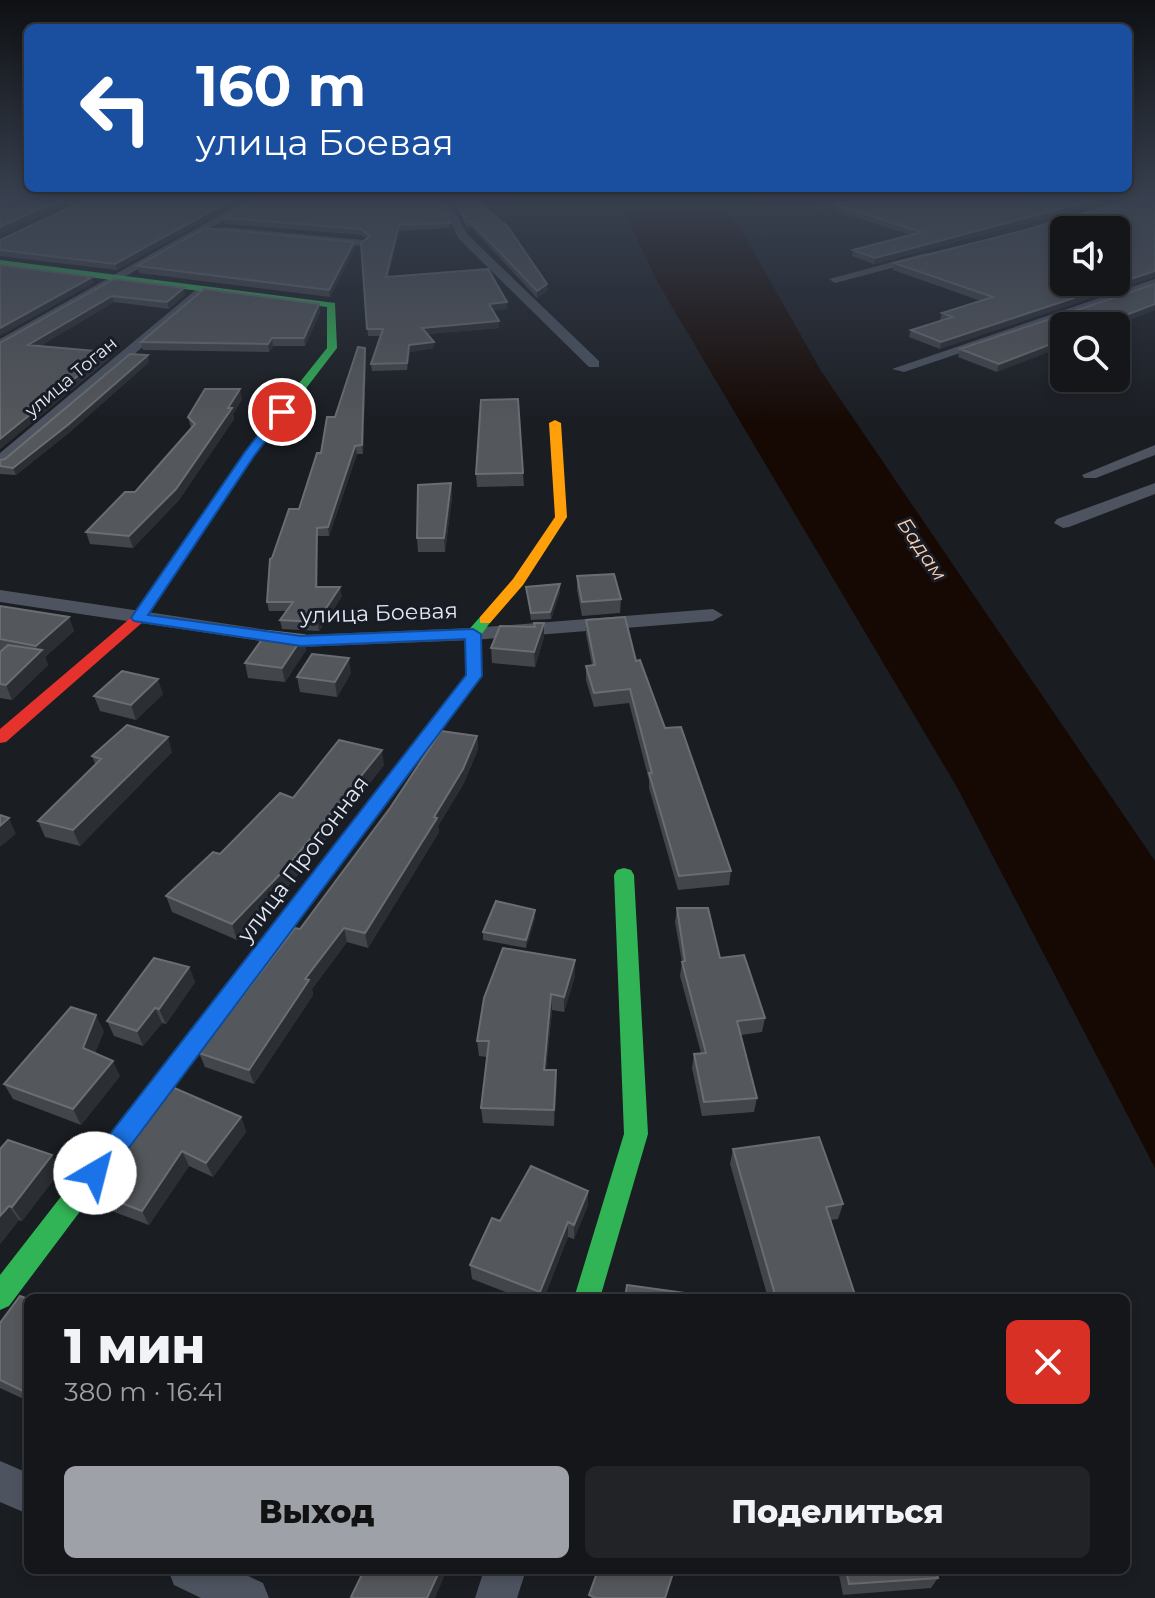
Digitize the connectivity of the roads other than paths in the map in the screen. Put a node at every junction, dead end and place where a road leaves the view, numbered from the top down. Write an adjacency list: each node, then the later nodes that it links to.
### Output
1 (101, 275): 5 (street)
2 (117, 275): 5 (street)
3 (502, 275): 10 (street)
4 (852, 275): 6 (street)
5 (114, 276): 8 (street); 9 (street)
6 (835, 279)
7 (1155, 283): 11 (street)
8 (202, 291): 14 (street, улица Тоган); 20 (street)
9 (0, 344)
10 (594, 364)
11 (899, 369)
12 (555, 423): 21 (street)
13 (1155, 450): 15 (street)
14 (0, 461)
15 (1090, 475)
16 (1155, 488): 17 (street)
17 (1063, 523)
18 (0, 596): 20 (street, улица Боевая)
19 (713, 615): 21 (street, улица Боевая)
20 (139, 618): 21 (street, улица Боевая); 22 (street)
21 (473, 634): 25 (street, улица Прогонная)
22 (0, 738)
23 (624, 875): 24 (street)
24 (588, 1294)
25 (0, 1297)
26 (0, 1481): 27 (street)
27 (24, 1492)
28 (197, 1574): 30 (street)
29 (504, 1574): 31 (street)
30 (248, 1598)
31 (496, 1598)

